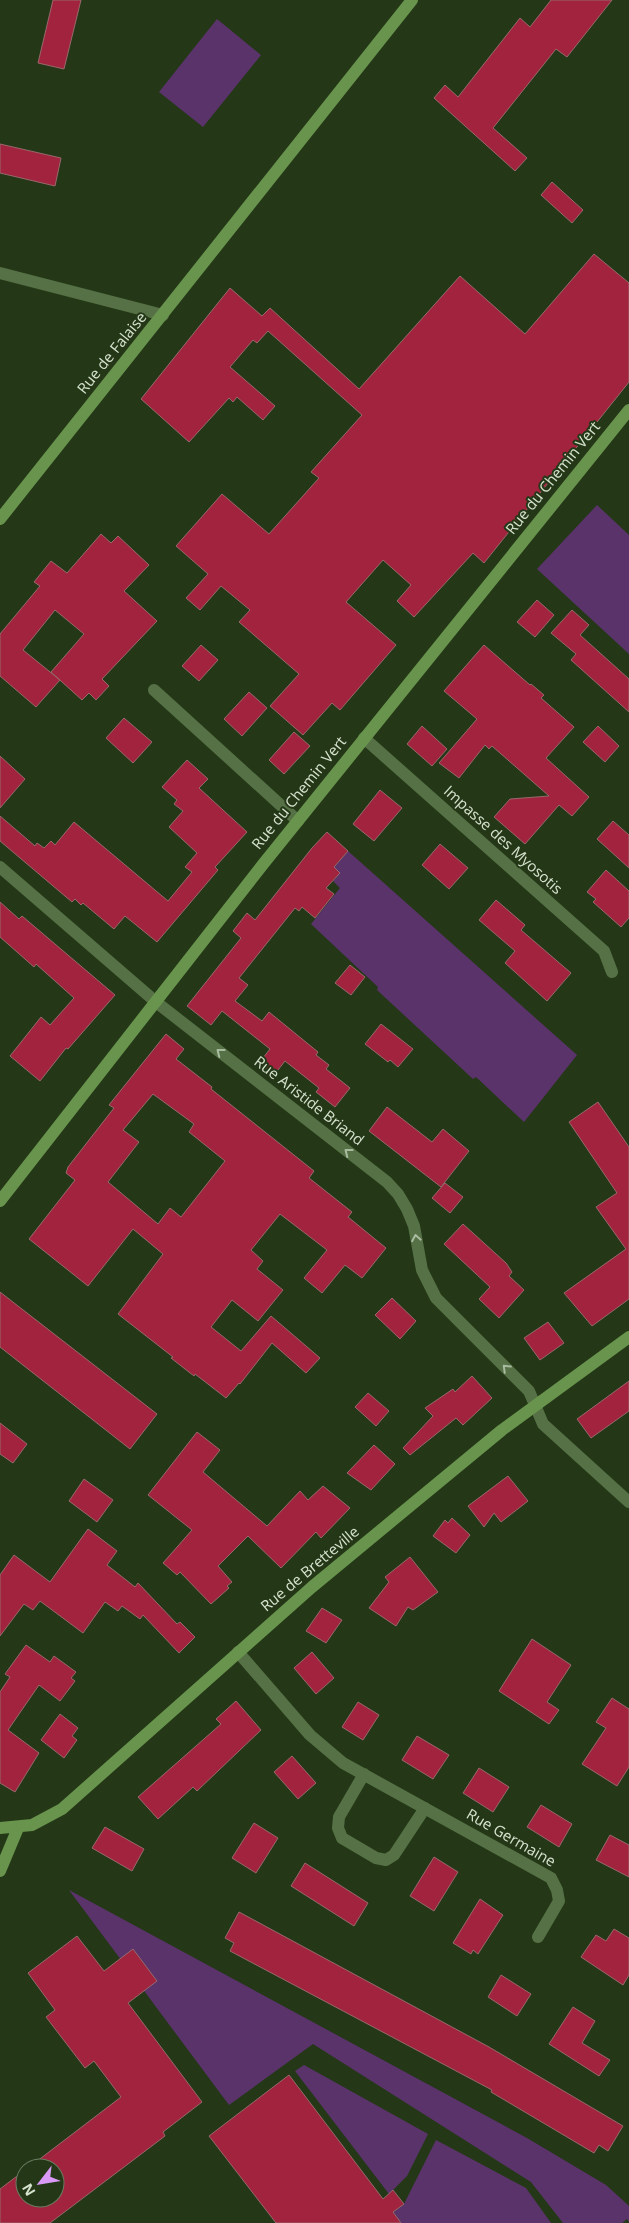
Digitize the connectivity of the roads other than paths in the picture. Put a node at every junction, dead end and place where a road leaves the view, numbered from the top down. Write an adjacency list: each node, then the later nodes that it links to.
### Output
1 (412, 0): 3 (main road, Rue de Falaise)
2 (0, 273): 3 (street)
3 (163, 314): 5 (main road, Rue de Falaise)
4 (629, 410): 7 (main road, Rue du Chemin Vert)
5 (0, 519)
6 (154, 690): 8 (street)
7 (364, 738): 8 (main road, Rue du Chemin Vert); 10 (street, Impasse des Myosotis)
8 (298, 821): 11 (main road, Rue du Chemin Vert)
9 (0, 867): 11 (street, Rue Aristide Briand)
10 (612, 972)
11 (156, 1002): 12 (main road, Rue du Chemin Vert); 14 (street, Rue Aristide Briand, one-way to 11)
12 (0, 1201)
13 (629, 1337): 14 (main road, Rue de Bretteville)
14 (535, 1405): 15 (street, Rue Aristide Briand); 16 (main road, Rue de Bretteville)
15 (629, 1502)
16 (238, 1652): 17 (street, Rue Germaine); 20 (main road, Rue de Bretteville)
17 (364, 1774): 18 (street, Rue Germaine); 18 (street)
18 (425, 1808): 22 (street, Rue Germaine)
19 (0, 1828): 20 (main road, Rue de Bretteville)
20 (18, 1828): 21 (main road)
21 (0, 1871)
22 (538, 1937)

